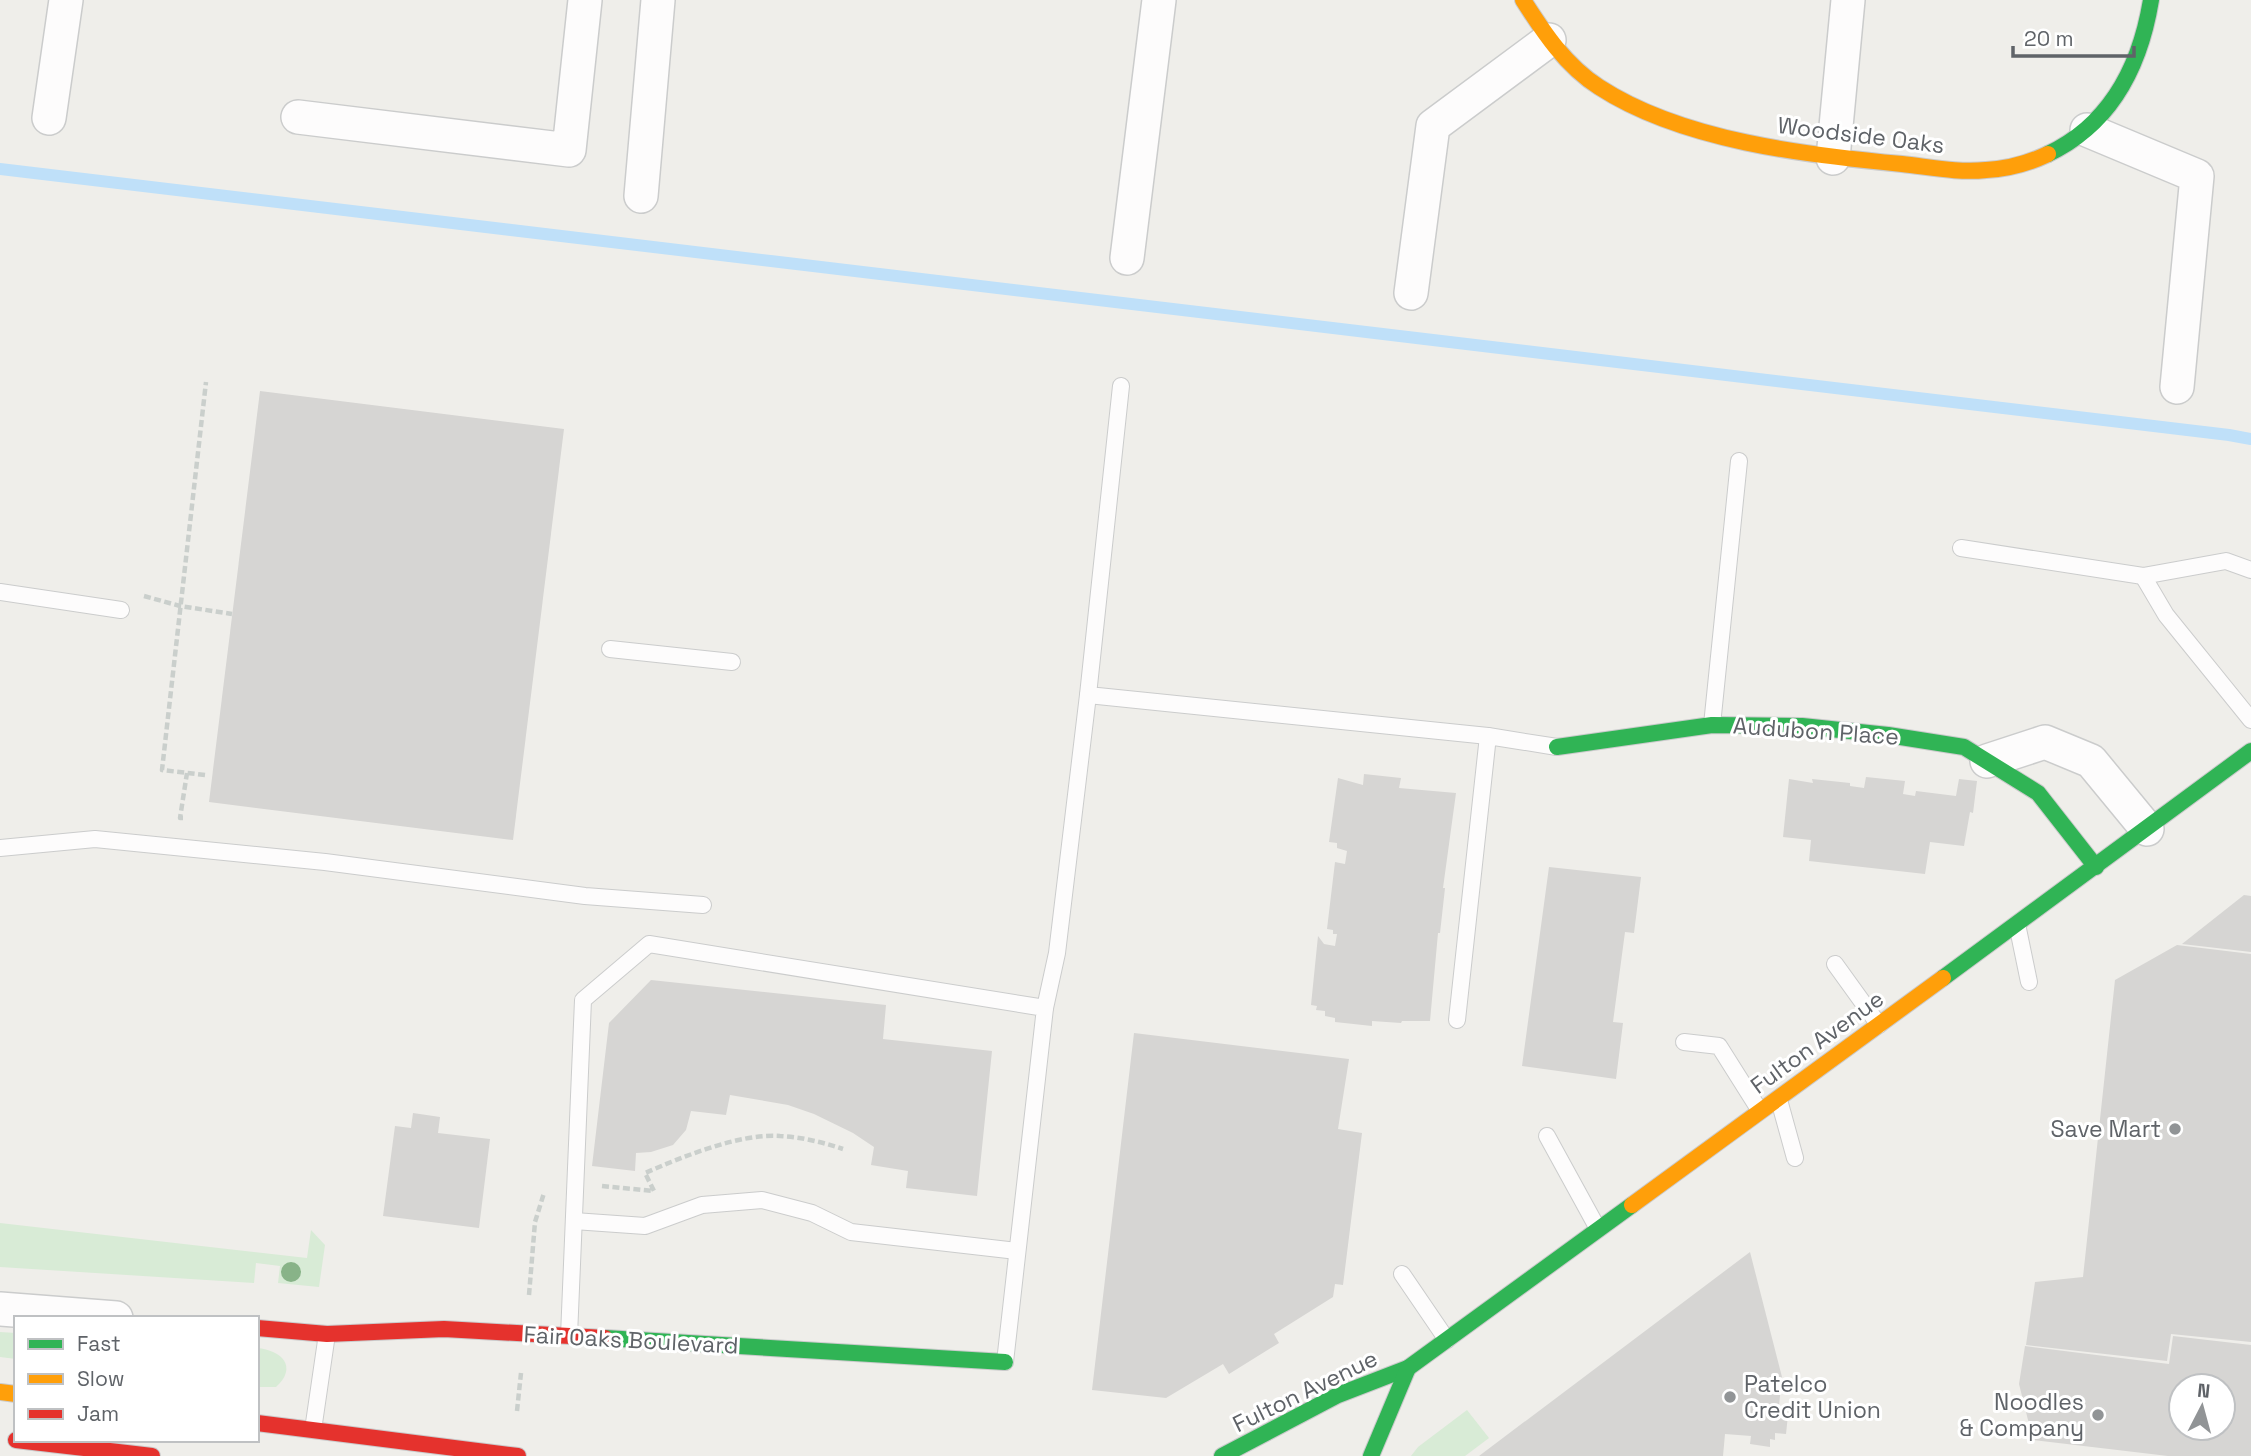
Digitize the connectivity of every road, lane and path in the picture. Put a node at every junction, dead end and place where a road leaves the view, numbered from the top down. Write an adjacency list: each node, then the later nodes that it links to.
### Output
1 (66, 0): 10 (street)
2 (585, 0): 9 (street)
3 (658, 0): 13 (street)
4 (1158, 0): 14 (street)
5 (1523, 0): 8 (street, Woodside Oaks)
6 (1848, 0): 12 (street)
7 (2151, 0): 11 (street, Woodside Oaks)
8 (1549, 40): 12 (street, Woodside Oaks); 15 (street)
9 (298, 117)
10 (50, 118)
11 (2087, 130): 12 (street, Woodside Oaks); 18 (street)
12 (1833, 158)
13 (641, 197)
14 (1127, 258)
15 (1411, 293)
16 (206, 382): 25 (path)
17 (1121, 386): 30 (lane)
18 (2178, 387)
19 (1739, 461): 32 (lane)
20 (1961, 548): 22 (lane)
21 (2251, 570): 22 (lane)
22 (2143, 576): 31 (lane)
23 (0, 592): 26 (lane)
24 (135, 594): 25 (path)
25 (180, 606): 27 (path); 37 (path)
26 (121, 610)
27 (232, 614)
28 (610, 649): 29 (lane)
29 (732, 662)
30 (1088, 695): 33 (lane); 47 (lane)
31 (2251, 720)
32 (1713, 725): 34 (street, Audubon Place); 35 (street, Audubon Place)
33 (1488, 736): 34 (lane); 48 (lane)
34 (1557, 747)
35 (1987, 761): 40 (street); 42 (street, Audubon Place)
36 (2244, 761): 40 (street, Fulton Avenue)
37 (187, 773): 38 (path); 39 (path)
38 (205, 775)
39 (194, 820)
40 (2147, 829): 42 (street, Fulton Avenue)
41 (0, 848): 43 (lane)
42 (2096, 867): 44 (street, Fulton Avenue)
43 (703, 905)
44 (2017, 925): 46 (lane); 49 (street, Fulton Avenue)
45 (1835, 964): 49 (lane)
46 (2029, 982)
47 (1045, 1008): 55 (lane); 57 (lane)
48 (1457, 1020)
49 (1879, 1025): 51 (street, Fulton Avenue)
50 (1684, 1041): 52 (lane)
51 (1778, 1098): 52 (street, Fulton Avenue); 54 (lane)
52 (1760, 1111): 56 (street, Fulton Avenue)
53 (1547, 1136): 56 (lane)
54 (1795, 1158)
55 (574, 1221): 57 (lane); 63 (lane)
56 (1598, 1229): 64 (street, Fulton Avenue)
57 (1017, 1251): 65 (lane)
58 (1402, 1274): 64 (lane)
59 (0, 1309): 60 (street)
60 (90, 1316)
61 (259, 1328): 62 (street, Fair Oaks Boulevard)
62 (327, 1334): 63 (street, Fair Oaks Boulevard); 68 (lane)
63 (569, 1336): 65 (street, Fair Oaks Boulevard)
64 (1447, 1340): 66 (street, Fulton Avenue)
65 (1005, 1362)
66 (1408, 1368): 72 (street, Fulton Avenue); 73 (street, Fulton Avenue)
67 (259, 1423): 68 (street)
68 (309, 1435): 71 (street)
69 (33, 1442): 70 (street)
70 (152, 1456)
71 (518, 1456)
72 (1222, 1456)
73 (1371, 1456)

